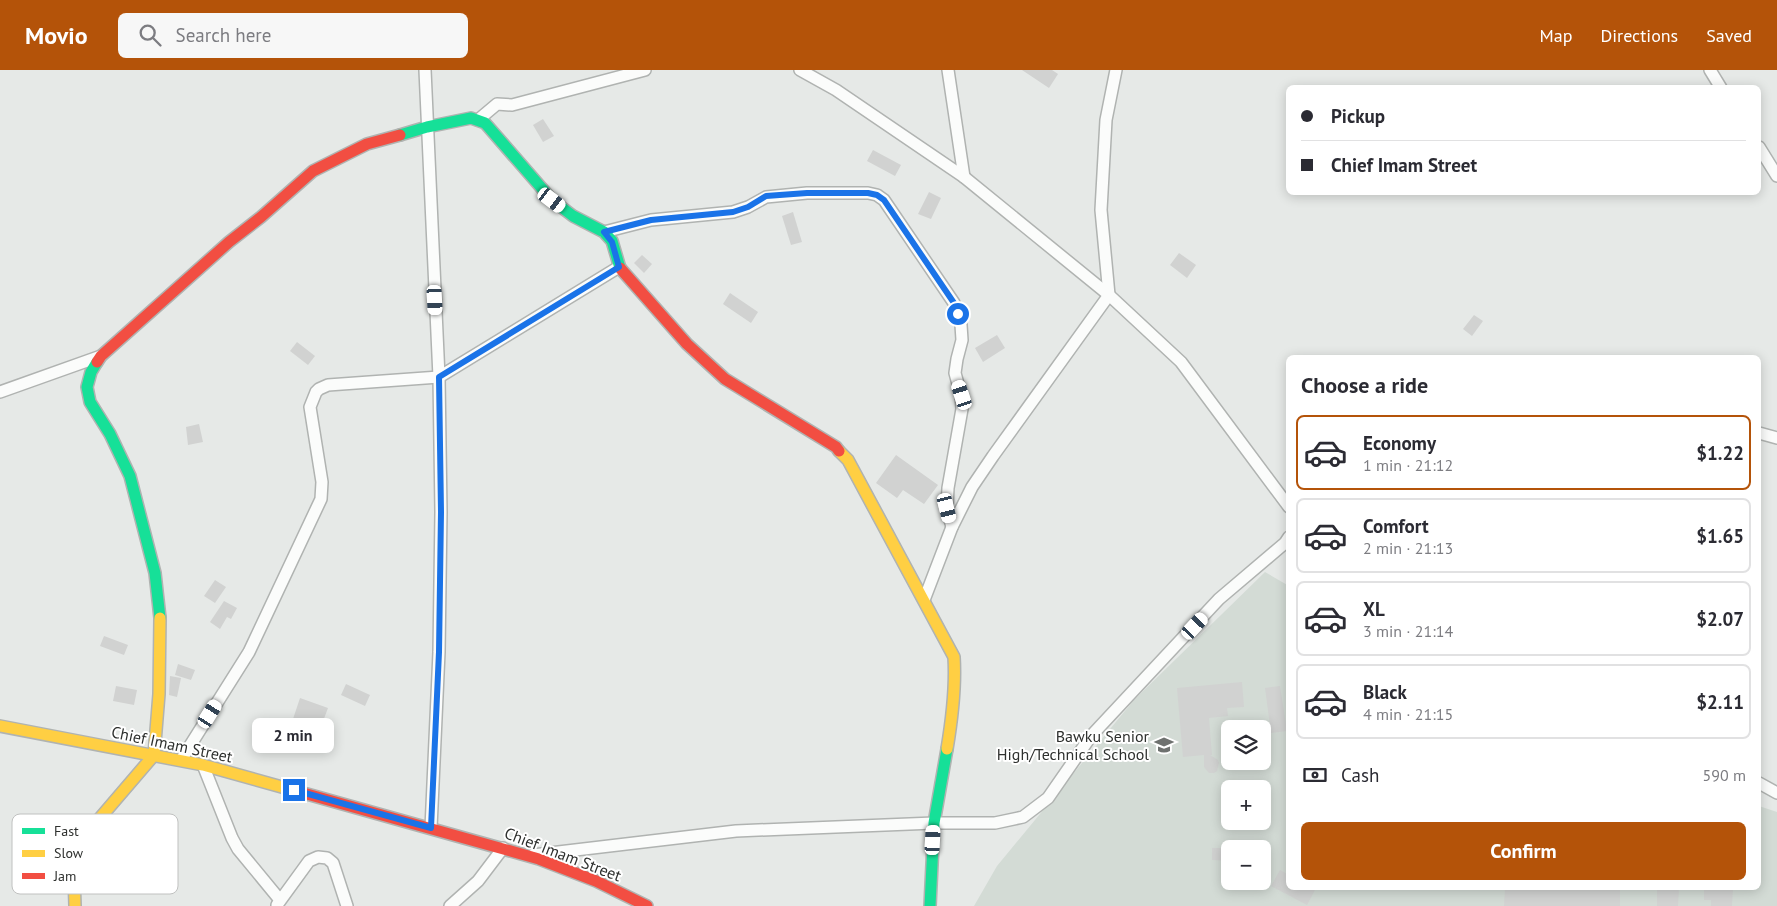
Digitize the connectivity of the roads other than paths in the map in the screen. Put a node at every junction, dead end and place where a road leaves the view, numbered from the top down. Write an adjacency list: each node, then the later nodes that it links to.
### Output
1 (425, 70): 9 (street)
2 (645, 70): 8 (street)
3 (800, 70): 12 (street)
4 (948, 70): 12 (street)
5 (1116, 70): 15 (street)
6 (1710, 70): 7 (street)
7 (1719, 85)
8 (478, 120): 9 (street); 13 (street)
9 (427, 127): 16 (street); 17 (street)
10 (1761, 150): 11 (street)
11 (1777, 176)
12 (964, 178): 15 (street)
13 (604, 232): 14 (street); 22 (street)
14 (619, 267): 17 (street); 24 (street)
15 (1109, 295): 21 (street); 22 (street)
16 (101, 356): 18 (street); 26 (street)
17 (439, 377): 27 (street); 33 (street)
18 (0, 392)
19 (1761, 434): 20 (street)
20 (1777, 438)
21 (1286, 503)
22 (952, 527): 24 (street)
23 (1286, 542): 32 (street)
24 (924, 600): 32 (street)
25 (0, 726): 26 (street, Chief Imam Street)
26 (154, 755): 27 (street, Chief Imam Street); 31 (street)
27 (181, 760): 28 (street, Chief Imam Street)
28 (203, 765): 33 (street, Chief Imam Street); 36 (street)
29 (1761, 784): 30 (street)
30 (1777, 793)
31 (103, 814)
32 (934, 823): 35 (street); 40 (street)
33 (431, 828): 34 (street, Chief Imam Street)
34 (503, 848): 35 (street, Chief Imam Street); 38 (street)
35 (530, 856): 39 (street, Chief Imam Street)
36 (278, 903): 37 (street)
37 (347, 906)
38 (450, 906)
39 (647, 906)
40 (930, 906)

